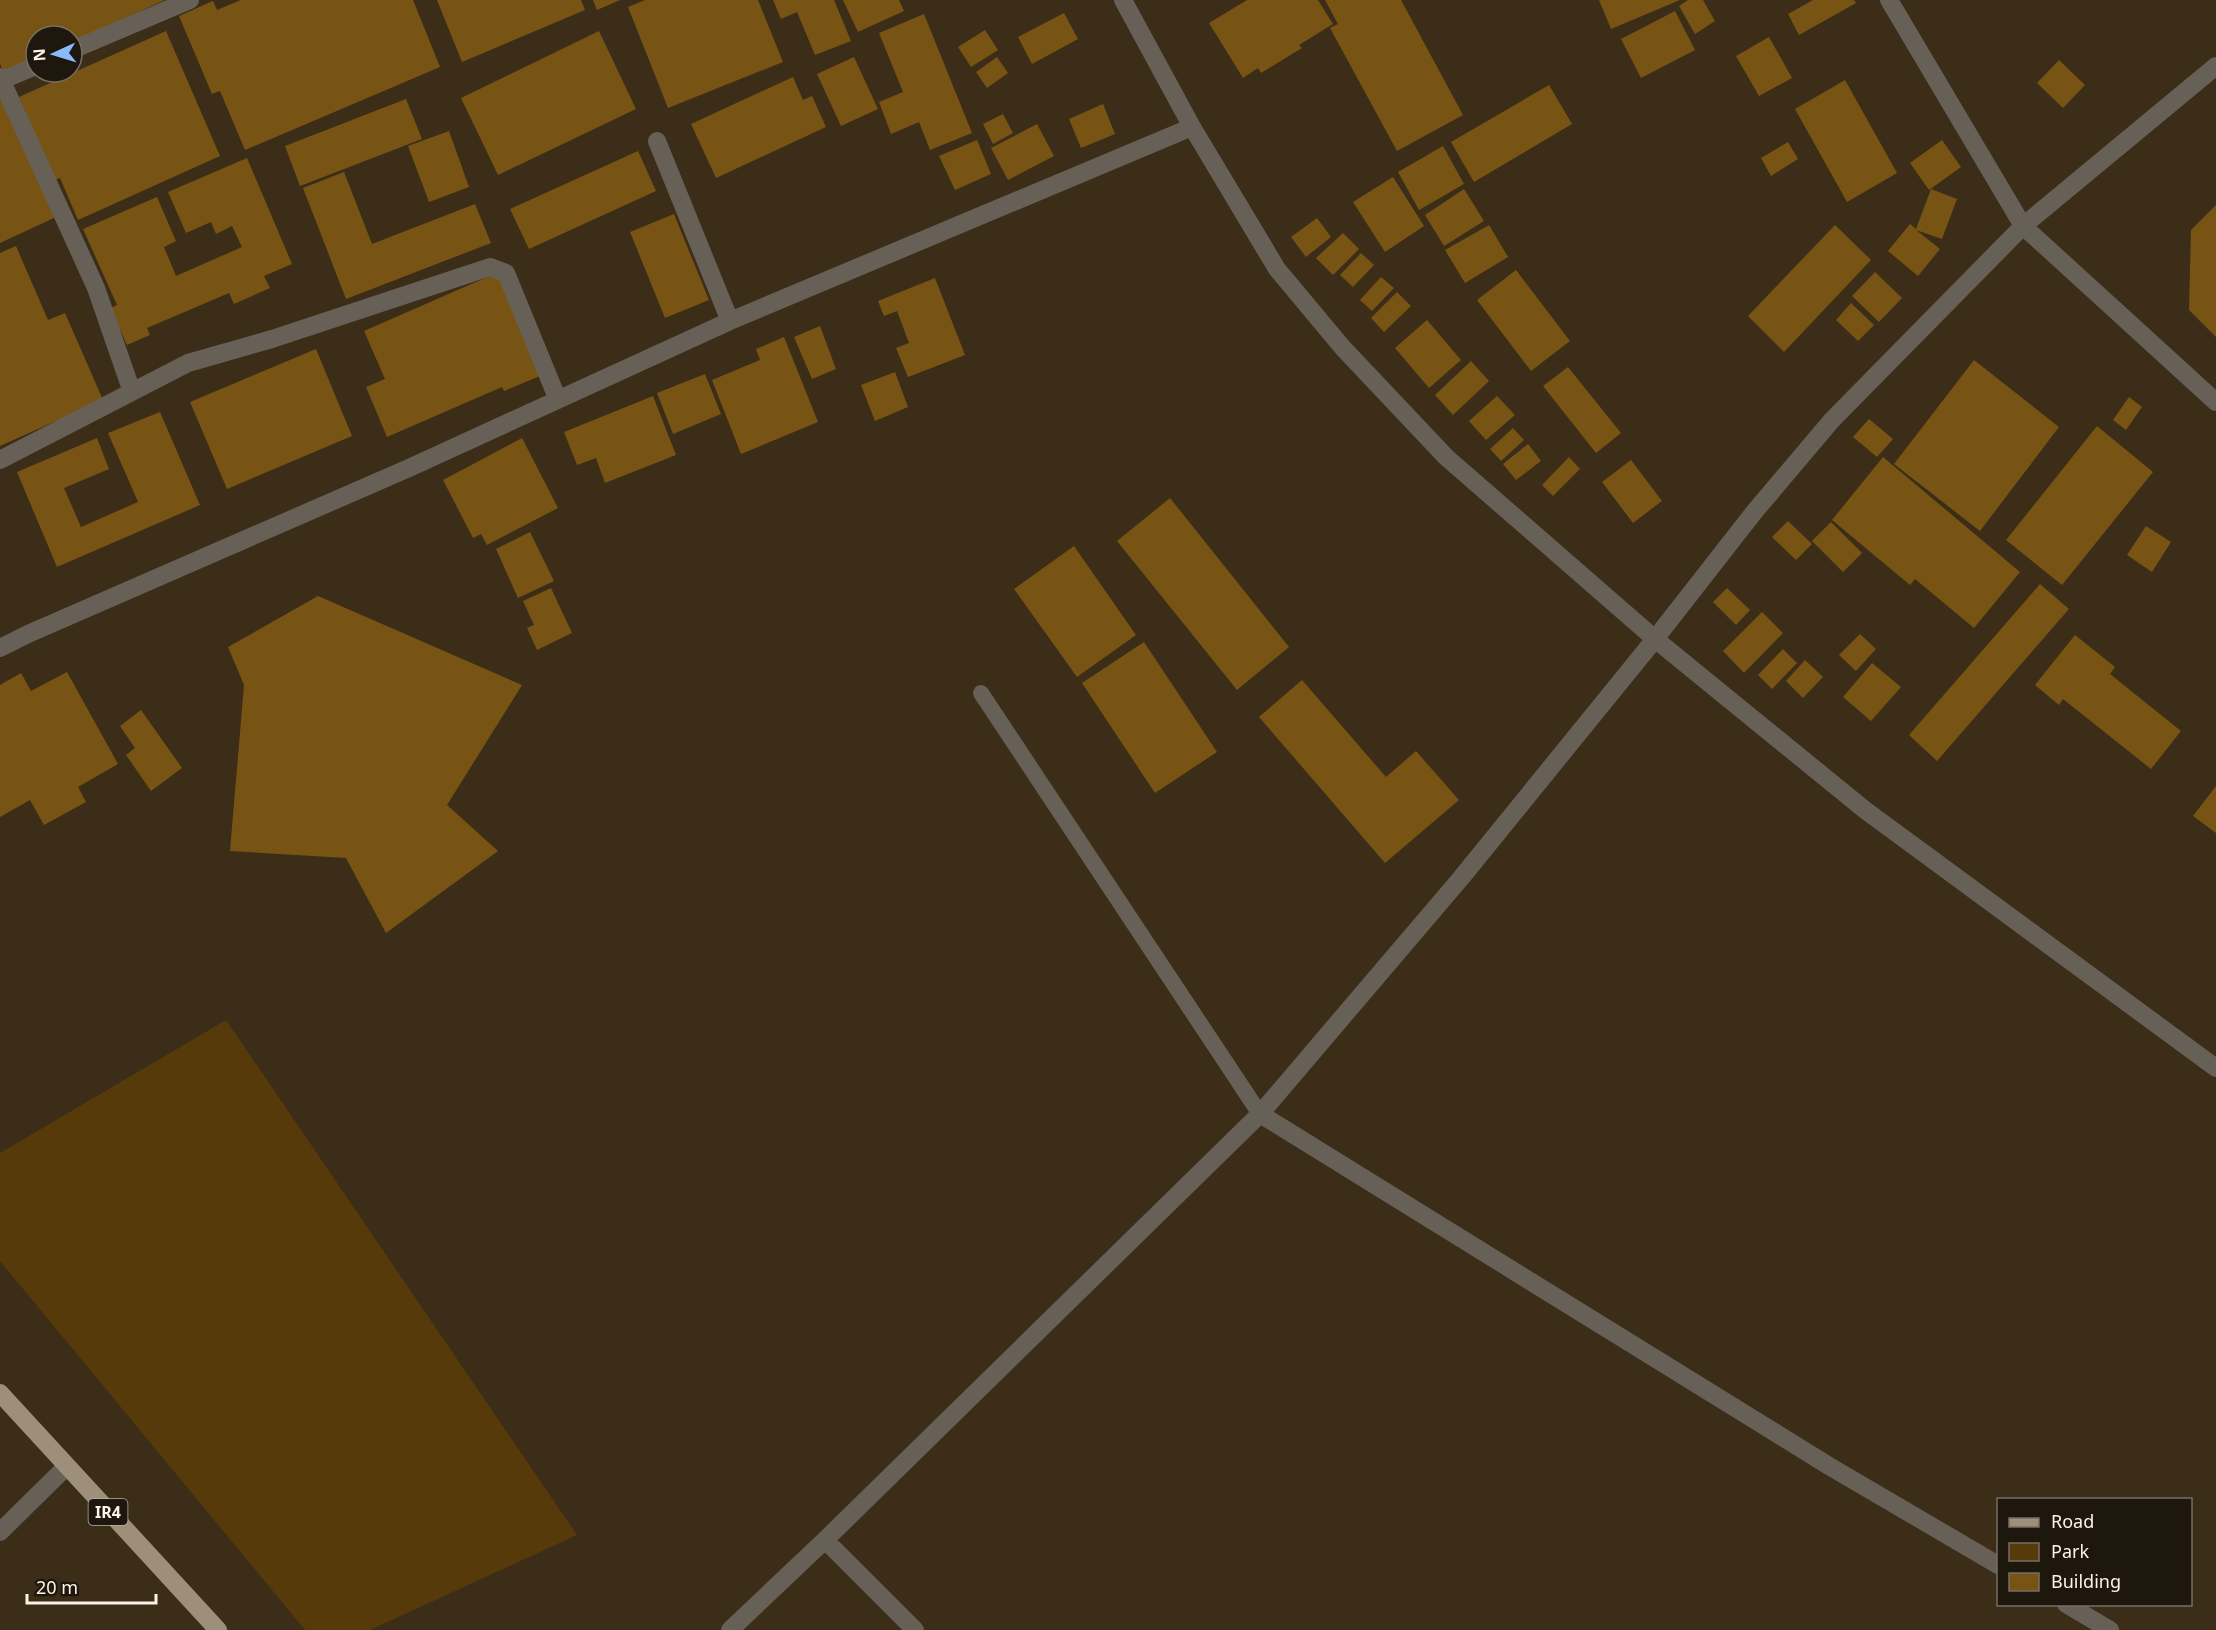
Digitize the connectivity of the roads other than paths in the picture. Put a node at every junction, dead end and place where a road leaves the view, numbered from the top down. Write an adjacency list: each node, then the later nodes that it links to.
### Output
1 (190, 0): 4 (street)
2 (1123, 0): 8 (street)
3 (1889, 0): 10 (street)
4 (84, 45)
5 (2216, 66): 10 (street)
6 (24, 70): 7 (street)
7 (1, 79): 12 (street)
8 (1192, 128): 11 (street); 16 (street)
9 (657, 141): 11 (street)
10 (2023, 226): 14 (street); 16 (street)
11 (730, 321): 13 (street)
12 (132, 392): 13 (street); 15 (street)
13 (558, 400): 17 (street)
14 (2216, 402)
15 (0, 460)
16 (1655, 639): 19 (street); 20 (street)
17 (0, 648)
18 (981, 693): 20 (lane)
19 (2213, 1059)
20 (1260, 1114): 24 (street); 25 (street)
21 (0, 1393): 22 (main road, IR4)
22 (66, 1467): 23 (street); 27 (main road, IR4)
23 (0, 1532)
24 (825, 1540): 28 (street); 29 (street)
25 (1997, 1564)
26 (2068, 1606): 30 (street)
27 (218, 1630)
28 (730, 1630)
29 (915, 1630)
30 (2110, 1630)

